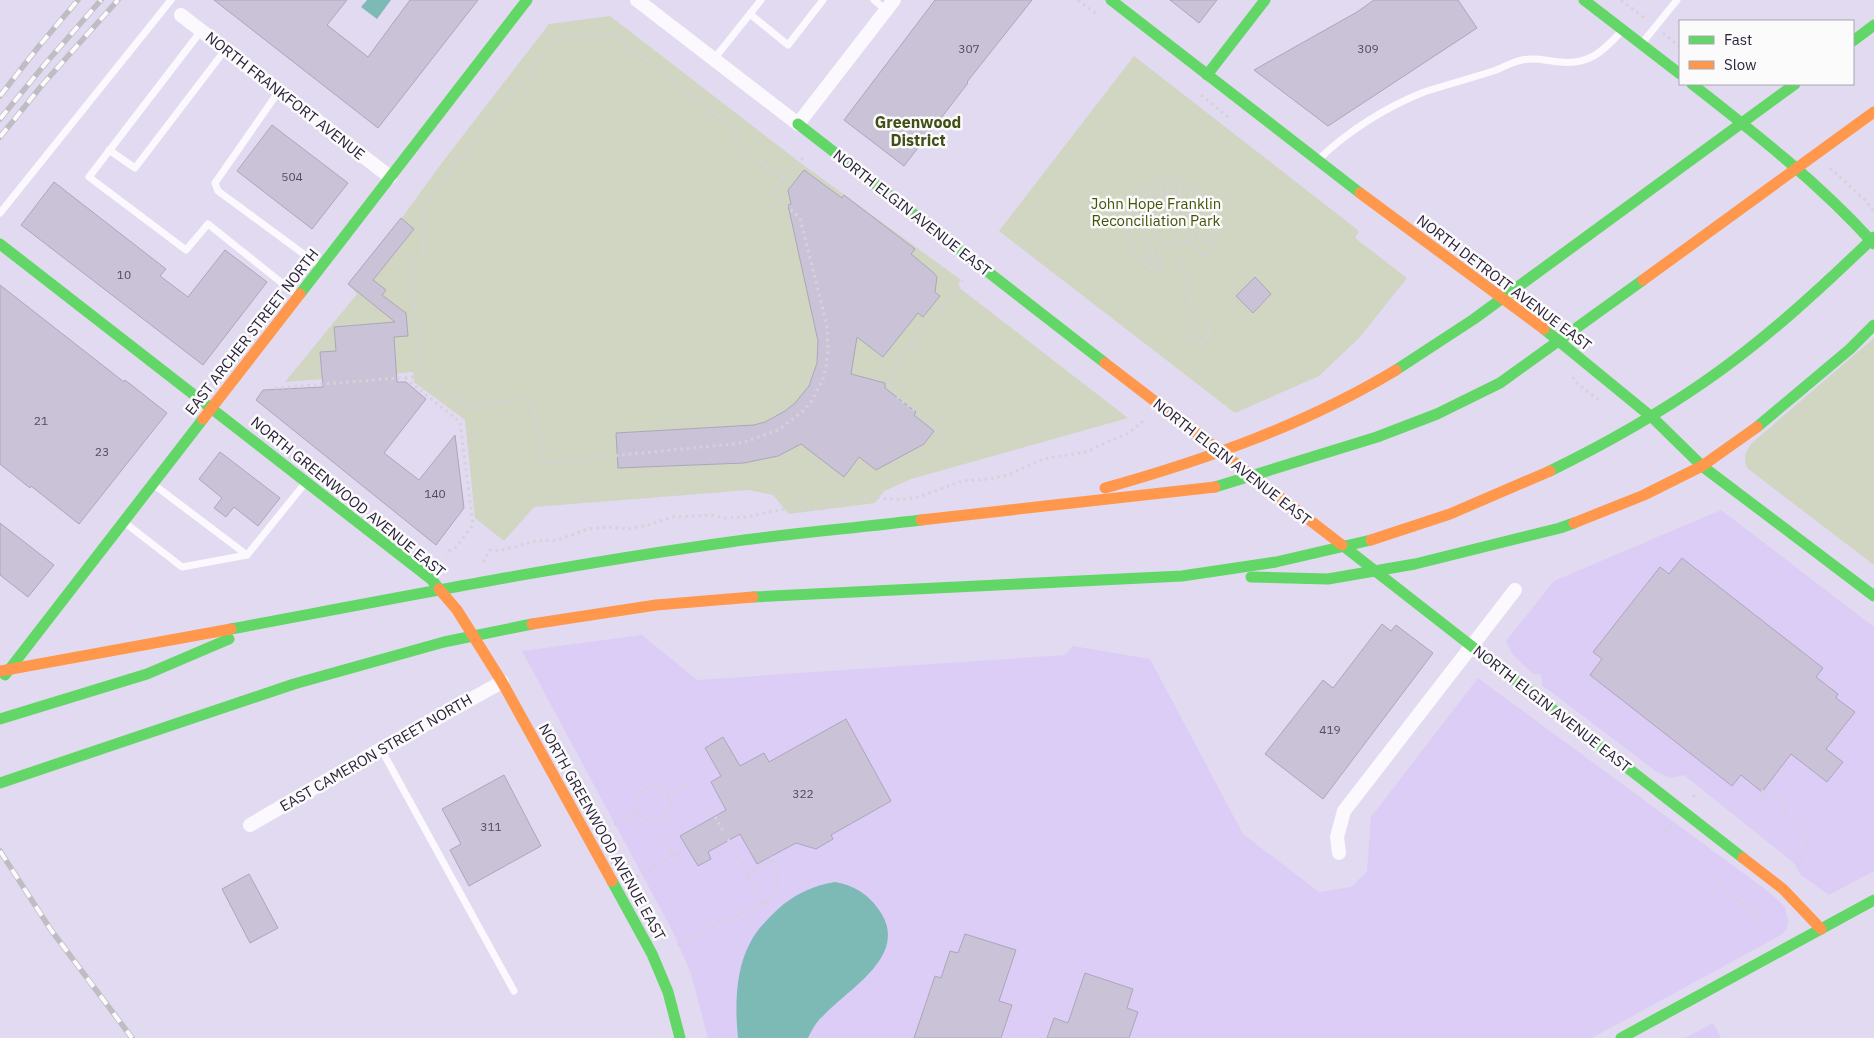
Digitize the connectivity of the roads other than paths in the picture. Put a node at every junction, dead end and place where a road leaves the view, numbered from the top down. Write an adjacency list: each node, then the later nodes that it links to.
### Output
1 (171, 0): 32 (lane)
2 (527, 0): 31 (main road, EAST ARCHER STREET NORTH)
3 (637, 0): 20 (street, NORTH ELGIN AVENUE EAST)
4 (761, 0): 12 (lane)
5 (823, 0): 12 (lane)
6 (874, 0): 11 (lane)
7 (1111, 0): 22 (main road, NORTH DETROIT AVENUE EAST)
8 (1265, 0): 22 (main road)
9 (1584, 0): 15 (main road)
10 (1677, 0): 18 (lane)
11 (890, 5): 27 (street)
12 (750, 14): 20 (lane)
13 (181, 15): 16 (street, NORTH FRANKFORT AVENUE)
14 (1874, 25): 17 (main road)
15 (1623, 30): 18 (main road); 29 (lane)
16 (201, 31): 19 (street, NORTH FRANKFORT AVENUE); 28 (lane)
17 (1854, 40)
18 (1641, 44): 21 (main road)
19 (225, 50): 25 (street, NORTH FRANKFORT AVENUE); 28 (lane)
20 (714, 59): 27 (street, NORTH ELGIN AVENUE EAST)
21 (1679, 73)
22 (1207, 75): 29 (main road, NORTH DETROIT AVENUE EAST)
23 (1693, 85): 30 (main road)
24 (1794, 85): 45 (main road)
25 (279, 91): 31 (street, NORTH FRANKFORT AVENUE); 36 (lane)
26 (1874, 112): 30 (main road)
27 (798, 124): 51 (main road, NORTH ELGIN AVENUE EAST)
28 (109, 150): 37 (lane)
29 (1318, 160): 39 (main road, NORTH DETROIT AVENUE EAST)
30 (1798, 167): 35 (main road); 39 (main road)
31 (390, 177): 36 (main road, EAST ARCHER STREET NORTH)
32 (0, 213)
33 (1874, 237): 47 (main road)
34 (0, 244): 40 (main road, NORTH GREENWOOD AVENUE EAST)
35 (1874, 244)
36 (321, 267): 37 (main road, EAST ARCHER STREET NORTH)
37 (298, 296): 40 (main road, EAST ARCHER STREET NORTH)
38 (1874, 325): 41 (main road)
39 (1560, 341): 41 (main road, NORTH DETROIT AVENUE EAST); 45 (main road)
40 (212, 409): 42 (main road, NORTH GREENWOOD AVENUE EAST); 43 (main road, EAST ARCHER STREET NORTH)
41 (1702, 466): 47 (main road); 49 (main road, NORTH DETROIT AVENUE EAST)
42 (307, 482): 46 (lane); 54 (main road, NORTH GREENWOOD AVENUE EAST)
43 (153, 484): 44 (main road, EAST ARCHER STREET NORTH); 46 (lane)
44 (124, 522): 46 (lane); 53 (main road, EAST ARCHER STREET NORTH)
45 (909, 522): 50 (main road)
46 (247, 555)
47 (1192, 574): 57 (main road)
48 (1515, 590): 51 (street)
49 (1874, 596)
50 (268, 622): 52 (main road); 55 (main road)
51 (1471, 646): 59 (street); 61 (main road, NORTH ELGIN AVENUE EAST)
52 (0, 671)
53 (0, 682)
54 (502, 682): 56 (street, EAST CAMERON STREET NORTH); 63 (main road, NORTH GREENWOOD AVENUE EAST)
55 (0, 719)
56 (380, 749): 58 (street, EAST CAMERON STREET NORTH); 62 (lane)
57 (0, 783)
58 (250, 825)
59 (1339, 853)
60 (1874, 900): 61 (main road)
61 (1821, 929): 64 (main road)
62 (514, 991)
63 (680, 1038)
64 (1622, 1038)

